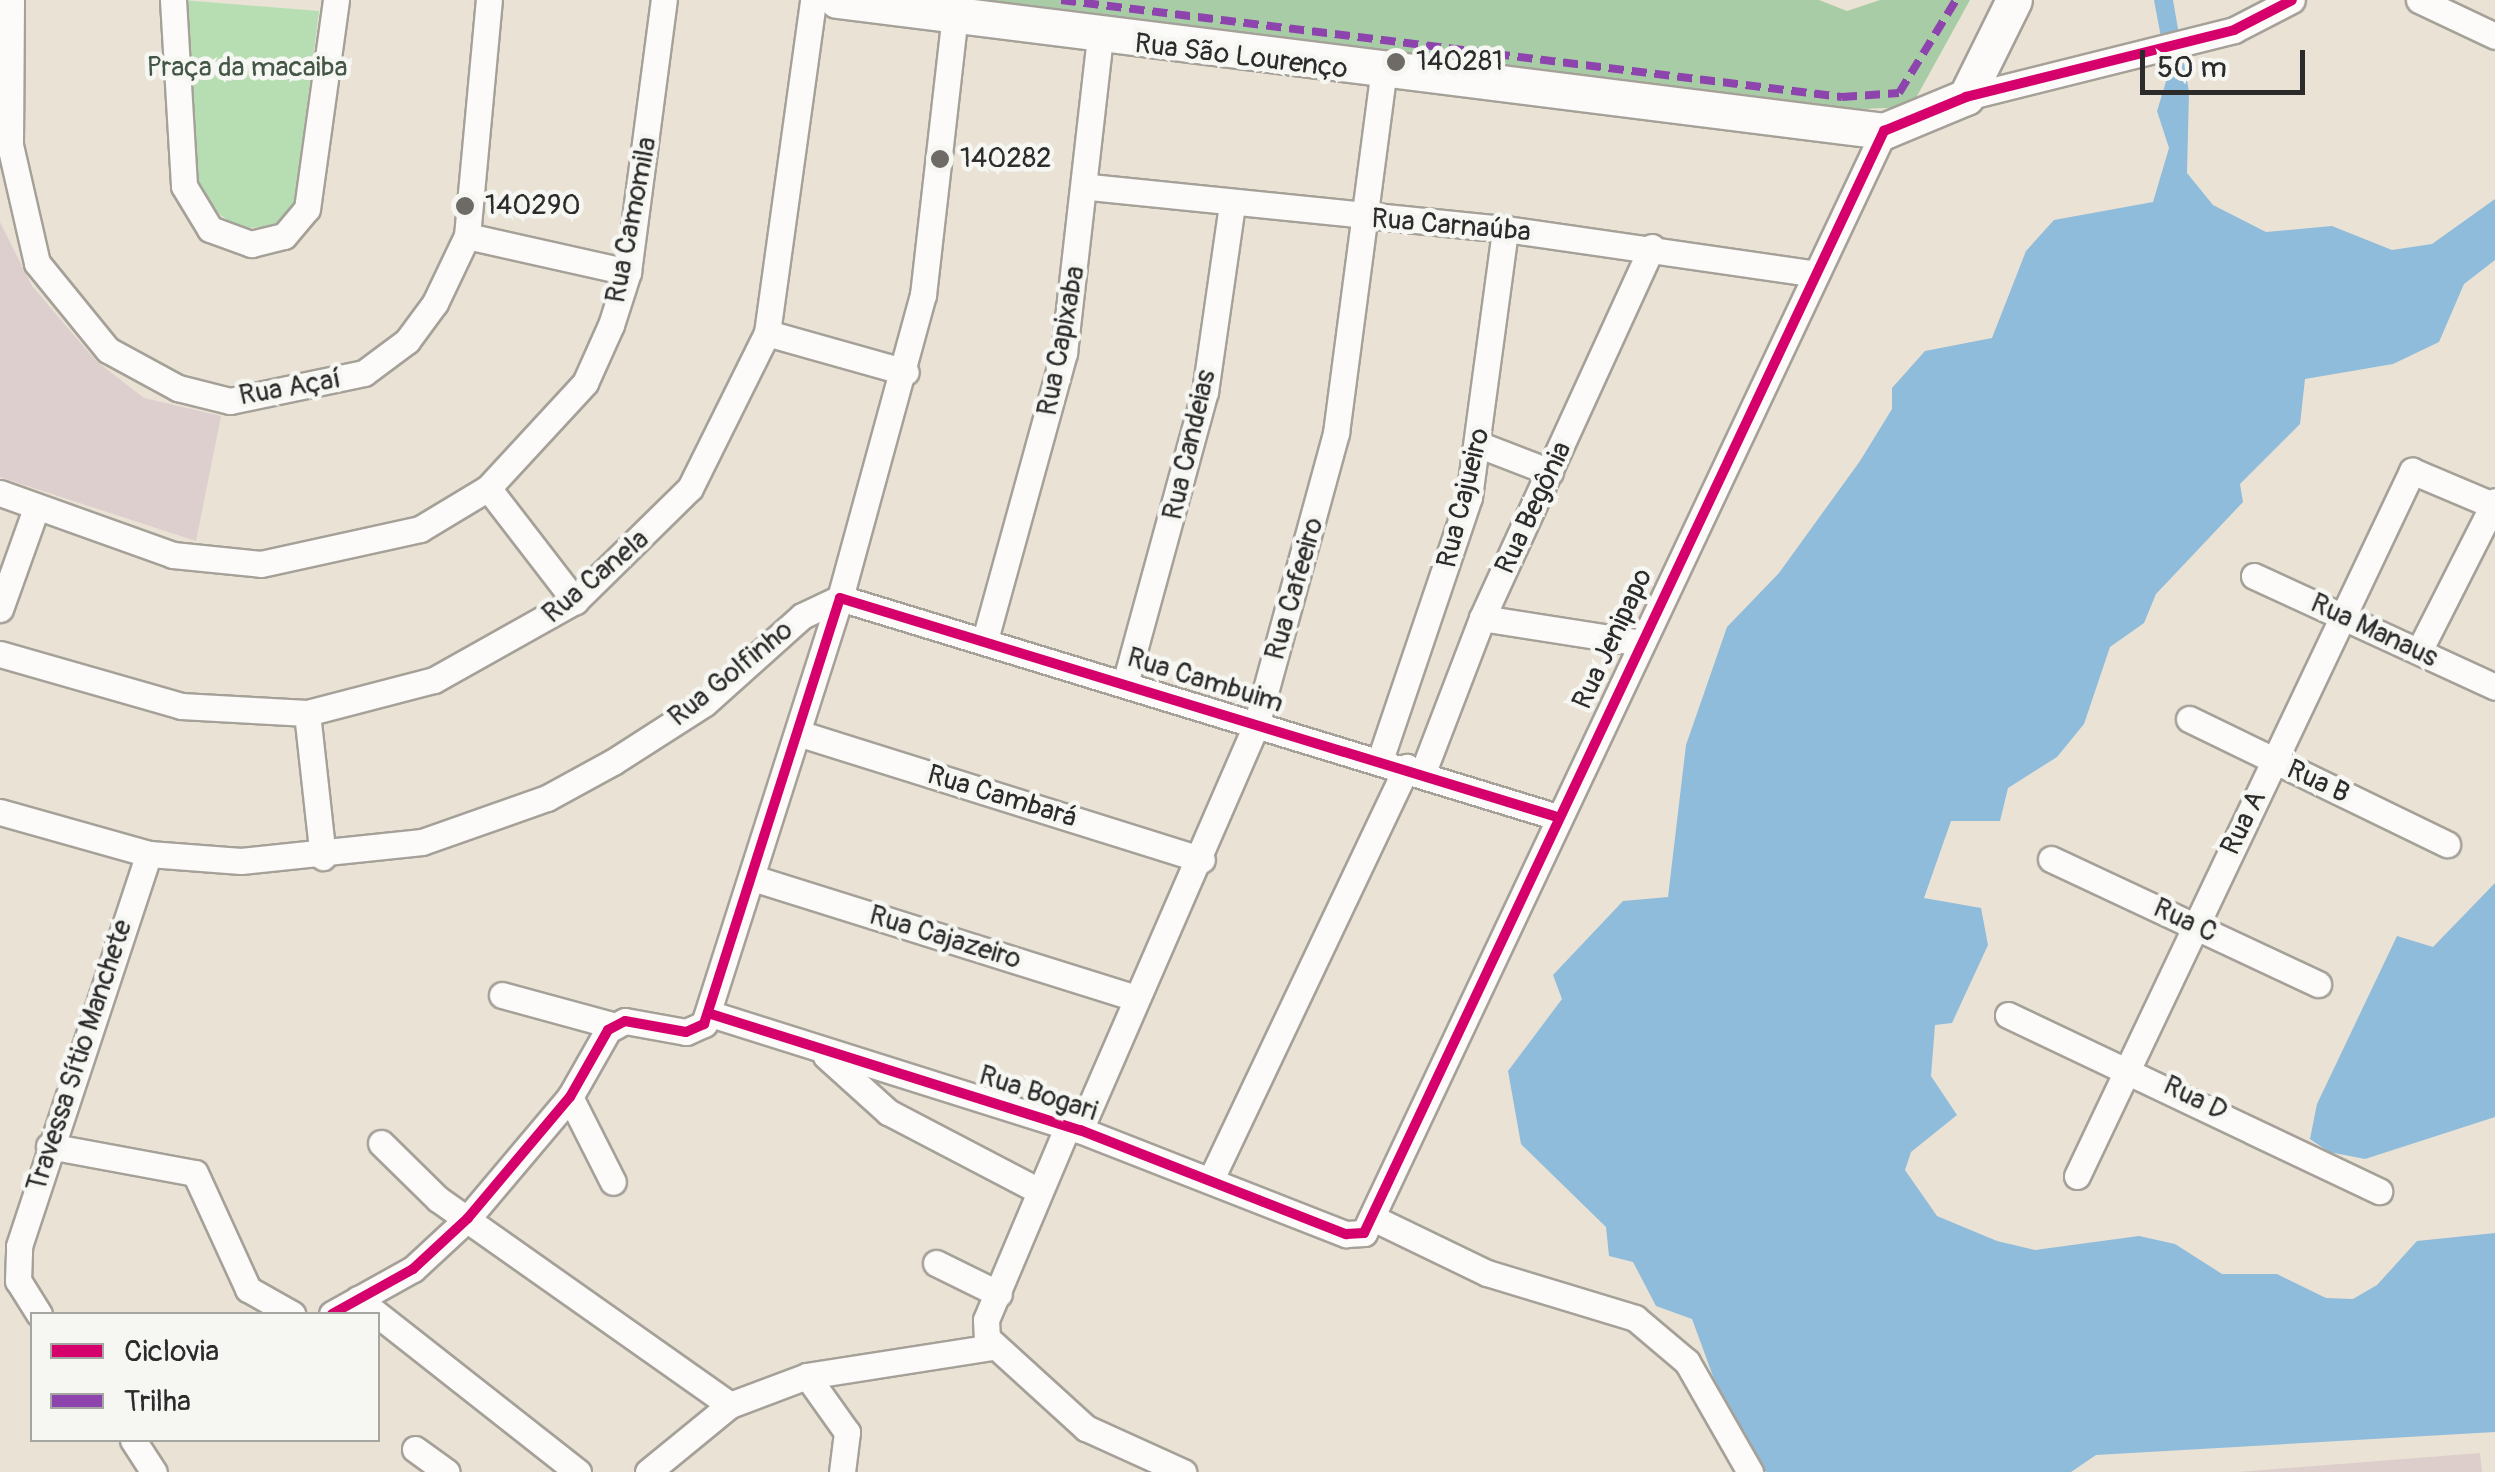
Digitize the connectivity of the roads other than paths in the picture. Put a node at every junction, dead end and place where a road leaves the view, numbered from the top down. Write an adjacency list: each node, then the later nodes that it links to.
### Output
1 (11, 0): 17 (street, Rua Açaí)
2 (173, 0): 3 (street)
3 (336, 0)
4 (489, 0): 22 (street, Rua Açaí)
5 (664, 0): 24 (street, Rua Camomila)
6 (813, 0): 26 (street, Rua Canela)
7 (837, 0): 11 (street, Rua São Lourenço)
8 (2014, 0): 15 (street)
9 (2292, 0): 15 (street)
10 (2419, 0): 12 (street)
11 (954, 20): 13 (street, Rua São Lourenço); 27 (street)
12 (2495, 36)
13 (1100, 39): 14 (street, Rua São Lourenço); 18 (street, Rua Capixaba)
14 (1384, 74): 16 (street, Rua São Lourenço); 20 (street, Rua Cafeeiro)
15 (1966, 97): 16 (street)
16 (1884, 132): 25 (street, Rua Jenipapo)
17 (5, 146): 22 (street, Rua Açaí)
18 (1090, 187): 19 (street, Rua Carnaúba); 40 (street, Rua Capixaba)
19 (1232, 205): 20 (street, Rua Carnaúba); 44 (street, Rua Candeias)
20 (1370, 220): 21 (street, Rua Carnaúba); 48 (street, Rua Cafeeiro)
21 (1505, 229): 23 (street, Rua Carnaúba); 28 (street, Rua Cajueiro)
22 (466, 236): 24 (street)
23 (1652, 247): 25 (street, Rua Carnaúba); 29 (street, Rua Begônia)
24 (628, 272): 30 (street, Rua Camomila)
25 (1811, 274): 41 (street, Rua Jenipapo)
26 (767, 333): 27 (street); 36 (street, Rua Canela)
27 (906, 372): 35 (street)
28 (1480, 445): 29 (street); 50 (street, Rua Cajueiro)
29 (1550, 472): 39 (street, Rua Begônia)
30 (488, 488): 33 (street, Rua Camomila); 36 (street)
31 (2, 497): 33 (street, Rua Camomila)
32 (2494, 504): 38 (street, Rua A); 42 (street)
33 (35, 511): 37 (street)
34 (2254, 576): 38 (street, Rua Manaus)
35 (840, 598): 40 (street, Rua Cambuim); 49 (street); 57 (street, Rua Golfinho)
36 (575, 601): 46 (street, Rua Canela)
37 (0, 609)
38 (2341, 616): 42 (street, Rua Manaus); 51 (street, Rua A)
39 (1482, 618): 41 (street); 52 (street, Rua Begônia)
40 (986, 636): 44 (street, Rua Cambuim)
41 (1636, 642): 54 (street, Rua Jenipapo)
42 (2419, 652): 45 (street, Rua Manaus)
43 (0, 654): 46 (street, Rua Canela)
44 (1126, 680): 48 (street, Rua Cambuim)
45 (2495, 687)
46 (307, 713): 57 (street)
47 (2189, 719): 51 (street, Rua B)
48 (1258, 722): 50 (street, Rua Cambuim); 58 (street, Rua Cafeeiro)
49 (801, 734): 58 (street, Rua Cambará); 60 (street)
50 (1381, 757): 52 (street, Rua Cambuim)
51 (2274, 761): 55 (street, Rua B); 61 (street, Rua A)
52 (1415, 769): 54 (street, Rua Cambuim); 74 (street)
53 (0, 812): 56 (street, Rua Golfinho)
54 (1554, 816): 80 (street, Rua Jenipapo)
55 (2448, 844)
56 (149, 854): 57 (street, Rua Golfinho); 73 (street, Travessa Sítio Manchete)
57 (323, 856)
58 (1202, 860): 64 (street, Rua Cafeeiro)
59 (2051, 860): 61 (street, Rua C)
60 (756, 879): 64 (street, Rua Cajazeiro); 65 (street)
61 (2195, 925): 62 (street, Rua C); 69 (street, Rua A)
62 (2318, 984)
63 (502, 995): 67 (street)
64 (1135, 998): 71 (street, Rua Cafeeiro)
65 (711, 1014): 67 (street); 68 (street, Rua Bogari)
66 (2008, 1015): 69 (street, Rua D)
67 (608, 1032): 70 (street)
68 (821, 1051): 71 (street, Rua Bogari); 77 (street)
69 (2130, 1068): 75 (street, Rua A); 78 (street, Rua D)
70 (570, 1096): 76 (street); 79 (street)
71 (1074, 1129): 74 (street, Rua Bogari); 77 (street, Rua Cafeeiro)
72 (381, 1142): 79 (street)
73 (50, 1146): 84 (street, Travessa Sítio Manchete); 85 (street)
74 (1212, 1176): 80 (street, Rua Bogari)
75 (2078, 1176)
76 (613, 1182)
77 (1039, 1191): 82 (street, Rua Cafeeiro)
78 (2378, 1191)
79 (468, 1218): 83 (street); 91 (street)
80 (1373, 1218): 100 (street)
81 (936, 1263): 82 (street)
82 (999, 1294): 89 (street, Rua Cafeeiro)
83 (358, 1299): 86 (street); 87 (street)
84 (38, 1312)
85 (288, 1312)
86 (335, 1312)
87 (375, 1312)
88 (380, 1316): 96 (street)
89 (993, 1347): 90 (street); 99 (street)
90 (807, 1376): 91 (street); 98 (street)
91 (730, 1405): 97 (street)
92 (134, 1442): 94 (street)
93 (415, 1449): 95 (street)
94 (154, 1472)
95 (447, 1472)
96 (578, 1472)
97 (648, 1472)
98 (842, 1472)
99 (1183, 1472)
100 (1750, 1472)

